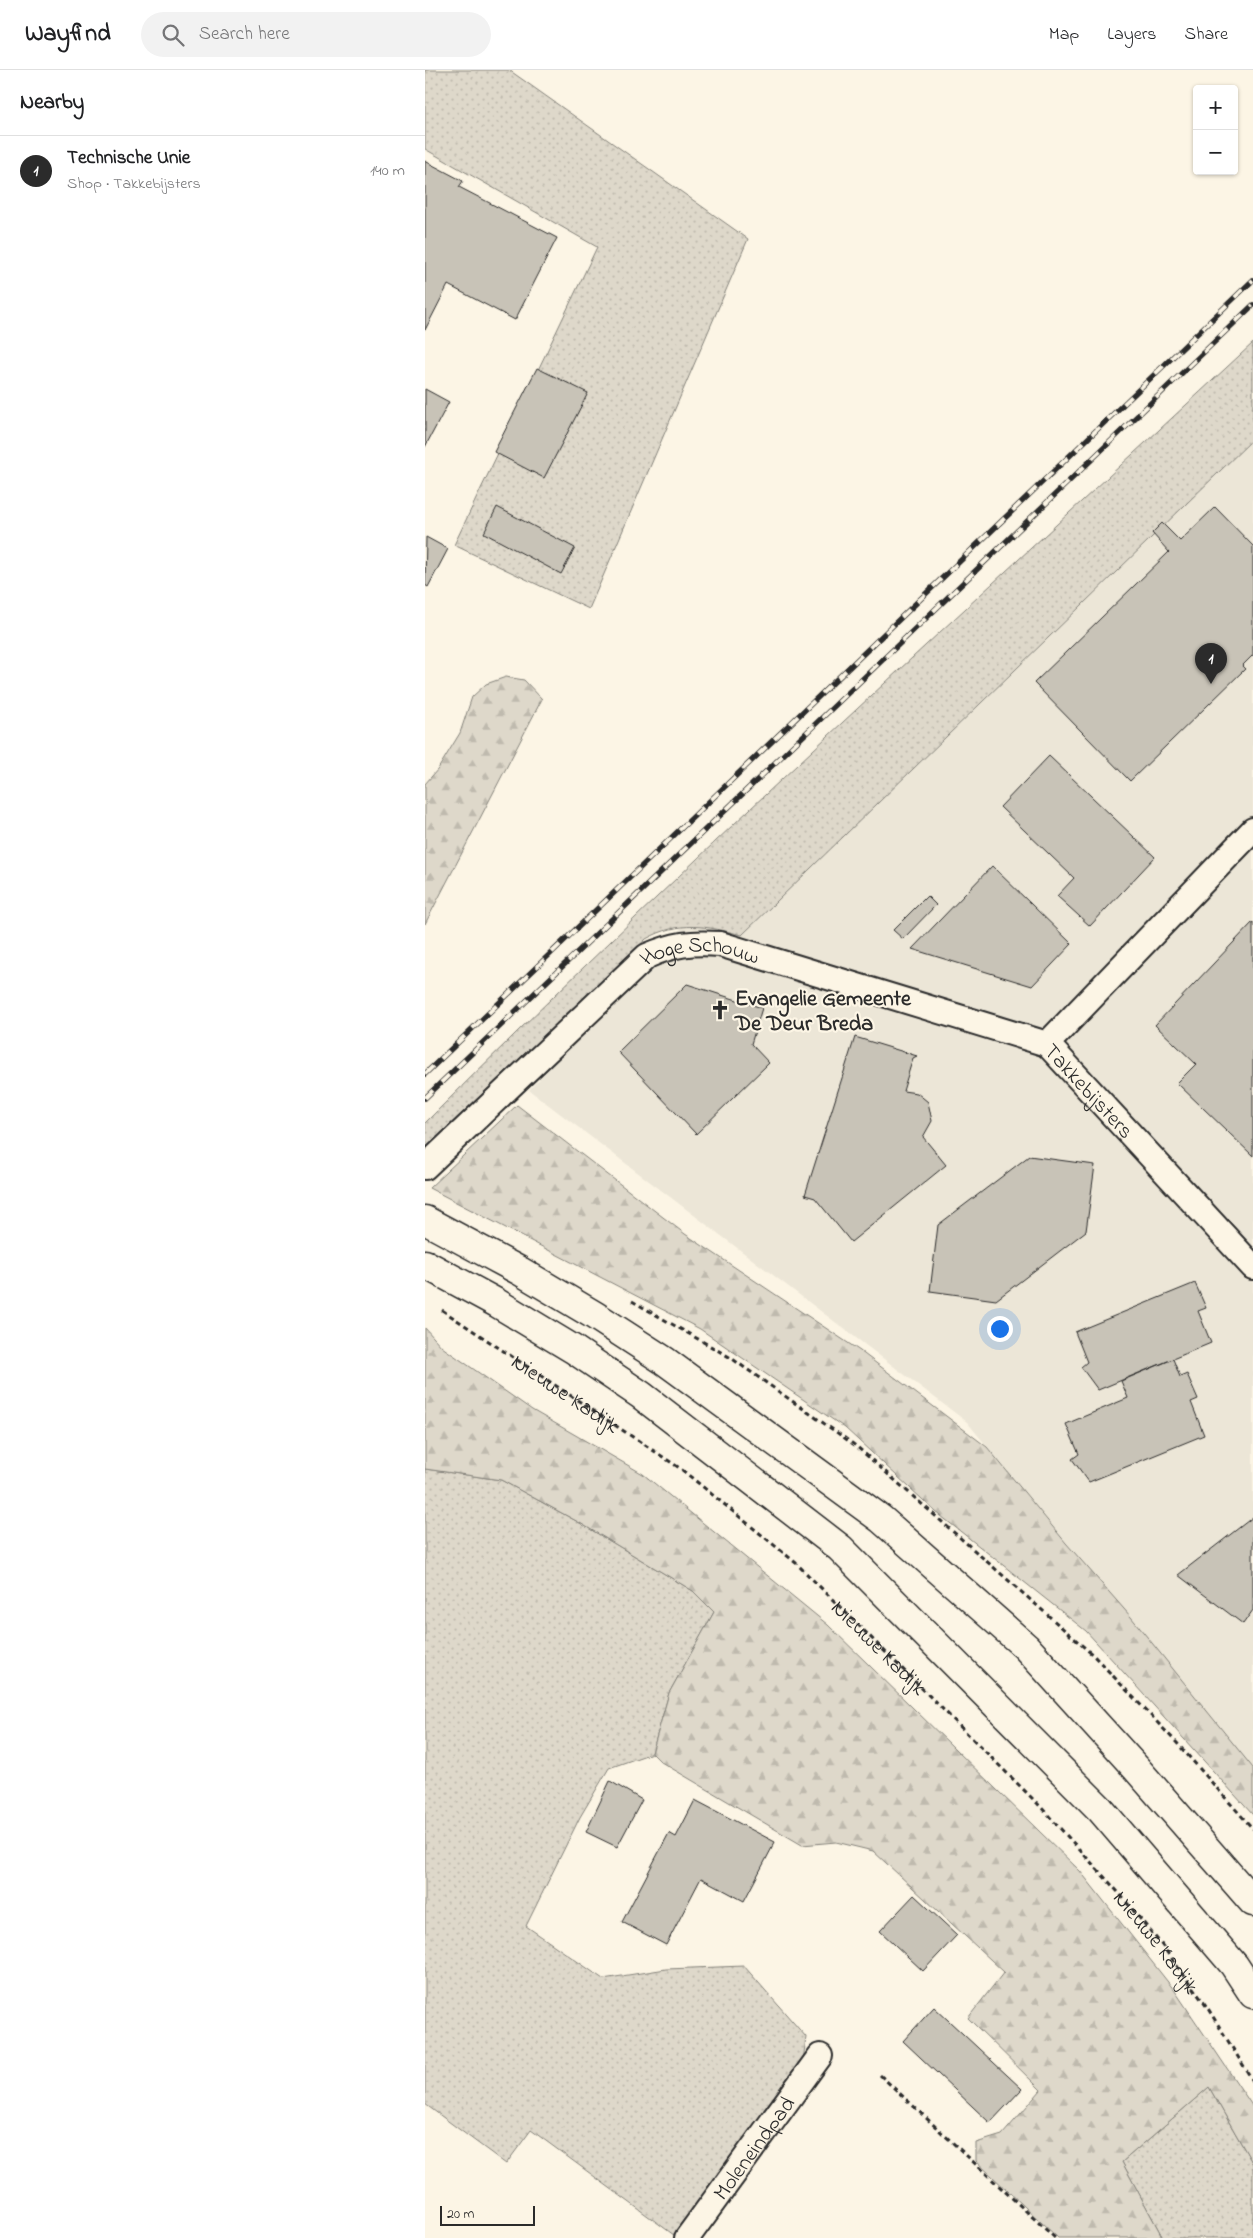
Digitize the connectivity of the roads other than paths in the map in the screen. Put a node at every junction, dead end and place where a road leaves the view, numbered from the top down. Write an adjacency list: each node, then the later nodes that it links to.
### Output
1 (1253, 830): 2 (street, Takkebijsters)
2 (1047, 1044): 3 (street, Hoge Schouw); 6 (street, Takkebijsters)
3 (425, 1167)
4 (433, 1225): 7 (main road)
5 (425, 1264): 8 (main road, Nieuwe Kadijk)
6 (1253, 1267)
7 (1253, 1902)
8 (1253, 1994)
9 (820, 2056): 10 (street, Moleneindpad)
10 (687, 2238)

